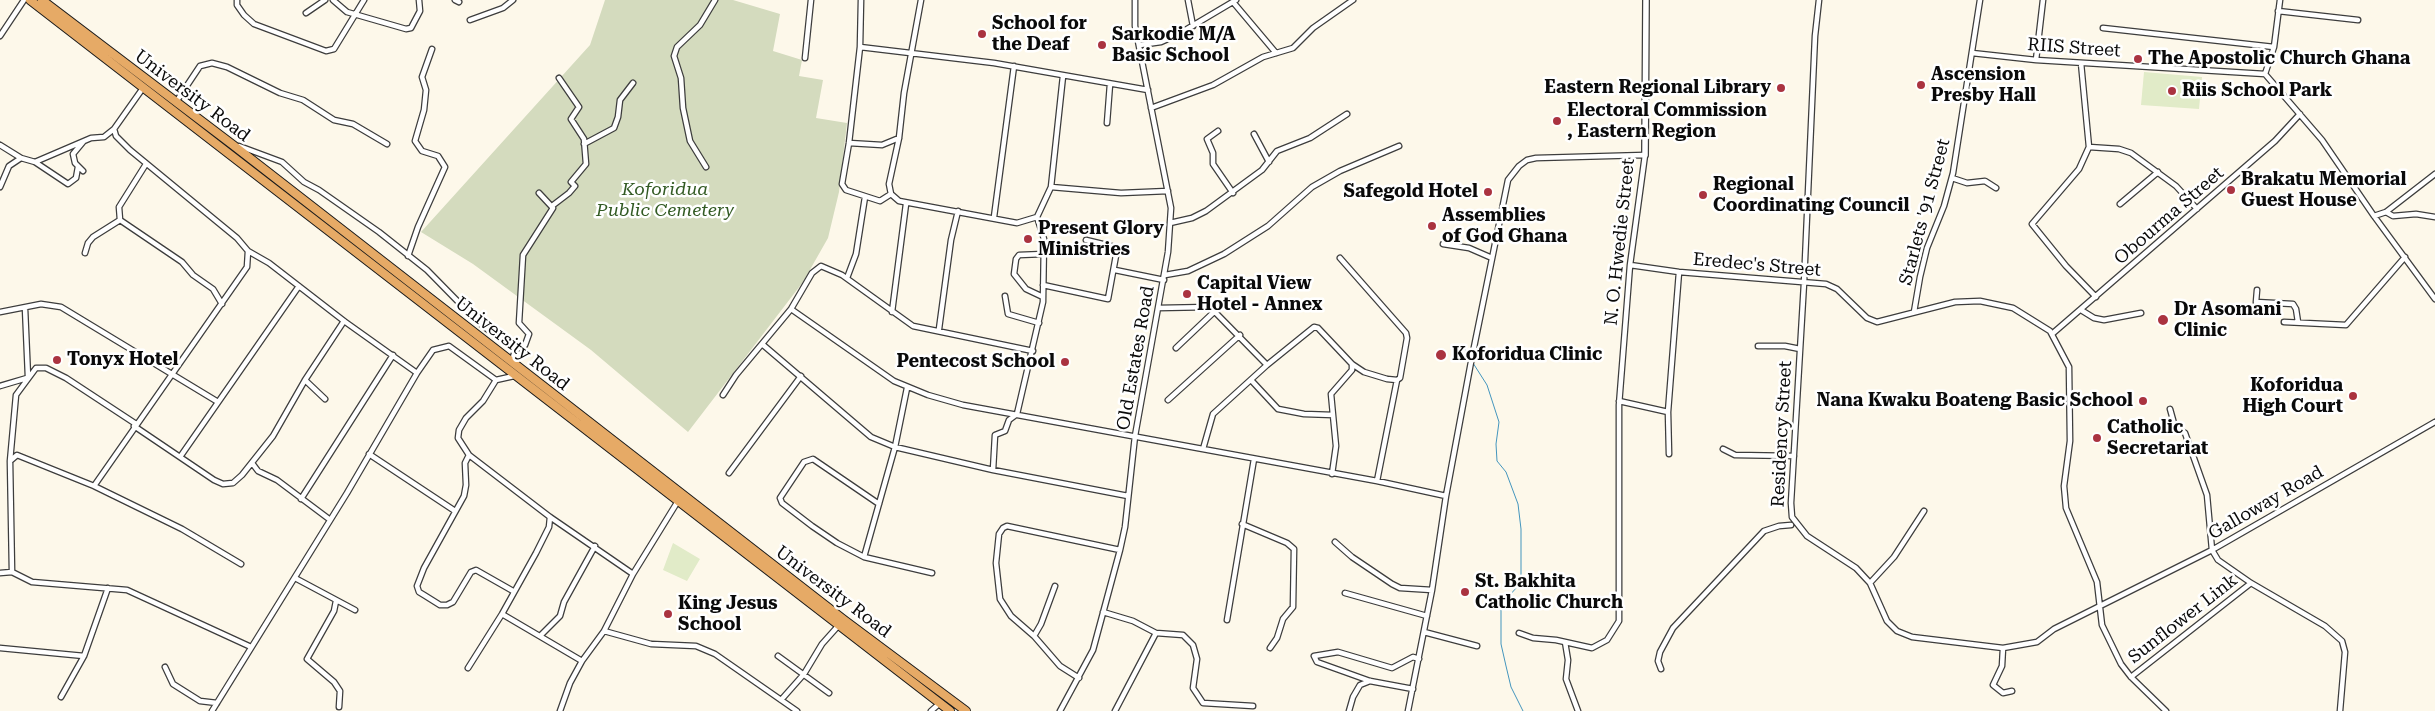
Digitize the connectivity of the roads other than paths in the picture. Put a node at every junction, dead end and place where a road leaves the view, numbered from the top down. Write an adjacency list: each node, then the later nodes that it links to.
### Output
1 (24, 0): 29 (street)
2 (30, 0): 48 (highway, University Road)
3 (42, 0): 50 (highway, University Road)
4 (237, 0): 25 (street)
5 (325, 0): 24 (street)
6 (333, 0): 25 (street)
7 (364, 0): 25 (street)
8 (419, 0): 25 (street)
9 (513, 0): 26 (street)
10 (715, 0): 74 (street)
11 (811, 0): 39 (street)
12 (861, 0): 33 (street)
13 (921, 0): 36 (street)
14 (1135, 0): 32 (street, Old Estates Road)
15 (1188, 0): 28 (street)
16 (1353, 0): 38 (street)
17 (1646, 0): 69 (street, N. O. Hwedie Street)
18 (1819, 0): 114 (street, Residency Street)
19 (1980, 0): 37 (street, Starlets '91 Street)
20 (2043, 0): 40 (street)
21 (2280, 0): 23 (street)
22 (1235, 1): 28 (street); 38 (street)
23 (2278, 11): 27 (street); 34 (street)
24 (306, 13)
25 (355, 14)
26 (470, 20)
27 (2358, 20)
28 (1193, 26): 32 (street)
29 (2, 27): 31 (street)
30 (2104, 28): 34 (street)
31 (0, 36)
32 (1140, 45): 49 (street, Old Estates Road)
33 (860, 47): 36 (street); 60 (street)
34 (2274, 47): 43 (street)
35 (432, 49): 105 (street)
36 (912, 52): 42 (street); 58 (street)
37 (1972, 52): 40 (street, RIIS Street); 79 (street, Starlets '91 Street)
38 (1276, 53): 51 (street)
39 (805, 58)
40 (2036, 60): 41 (street, RIIS Street)
41 (2081, 63): 43 (street, RIIS Street); 67 (street)
42 (1014, 66): 44 (street); 95 (street)
43 (2265, 74): 53 (street)
44 (1063, 76): 47 (street); 81 (street)
45 (559, 78): 62 (street)
46 (633, 83): 62 (street)
47 (1110, 84): 49 (street); 54 (street)
48 (143, 88): 55 (street); 151 (highway, University Road)
49 (1148, 90): 51 (street, Old Estates Road)
50 (176, 102): 61 (street); 64 (highway, University Road)
51 (1151, 108): 83 (street, Old Estates Road)
52 (1347, 114): 72 (street)
53 (2300, 114): 91 (street, Obourma Street); 94 (street)
54 (1107, 123)
55 (114, 129): 59 (street); 73 (street)
56 (1218, 131): 85 (street)
57 (1254, 134): 72 (street)
58 (899, 138): 60 (street); 86 (street)
59 (84, 141): 65 (street); 68 (street)
60 (849, 143): 87 (street)
61 (387, 144)
62 (584, 144): 90 (street)
63 (0, 145): 70 (street)
64 (232, 145): 105 (street); 146 (highway, University Road)
65 (72, 146): 68 (street); 71 (street)
66 (1399, 146): 113 (street)
67 (2089, 147): 77 (street); 120 (street)
68 (73, 154): 75 (street)
69 (1645, 154): 108 (street); 109 (street, N. O. Hwedie Street)
70 (21, 158): 71 (street); 80 (street)
71 (35, 162): 75 (street)
72 (1269, 162): 85 (street)
73 (146, 164): 98 (street); 102 (street)
74 (706, 167)
75 (78, 168): 76 (street)
76 (83, 171)
77 (2158, 172): 89 (street); 91 (street)
78 (2435, 174): 93 (street)
79 (1952, 178): 82 (street); 130 (street, Starlets '91 Street)
80 (0, 187)
81 (1051, 187): 83 (street); 97 (street)
82 (1996, 188)
83 (1168, 190): 99 (street, Old Estates Road)
84 (539, 193): 90 (street)
85 (1233, 193): 99 (street)
86 (891, 194): 87 (street); 88 (street)
87 (865, 197): 112 (street)
88 (906, 204): 92 (street); 129 (street)
89 (2120, 204)
90 (552, 206): 143 (street)
91 (2197, 209): 120 (street, Obourma Street)
92 (958, 211): 95 (street); 136 (street)
93 (2386, 212): 94 (street); 96 (street)
94 (2374, 216): 106 (street)
95 (994, 217): 97 (street)
96 (2435, 217)
97 (1037, 218): 104 (street)
98 (120, 220): 103 (street); 122 (street)
99 (1170, 224): 113 (street, Old Estates Road)
100 (1086, 240): 110 (street)
101 (1443, 244): 108 (street)
102 (248, 251): 116 (street); 122 (street)
103 (85, 253)
104 (1044, 254): 115 (street); 119 (street)
105 (408, 256): 143 (street)
106 (2405, 257): 121 (street); 134 (street)
107 (1340, 258): 157 (street)
108 (1492, 258): 189 (street)
109 (1630, 265): 111 (street, Eredec's Street); 163 (street, N. O. Hwedie Street)
110 (1114, 270): 113 (street); 115 (street)
111 (1678, 272): 114 (street, Eredec's Street); 166 (street)
112 (847, 278): 125 (street); 129 (street)
113 (1165, 278): 124 (street, Old Estates Road)
114 (1804, 283): 130 (street, Eredec's Street); 142 (street, Residency Street)
115 (1043, 284): 119 (street)
116 (300, 286): 132 (street); 164 (street)
117 (2257, 290): 134 (street)
118 (1005, 296): 135 (street)
119 (1043, 297): 135 (street)
120 (2096, 297): 126 (street, Obourma Street)
121 (2435, 299)
122 (222, 304): 150 (street)
123 (25, 308): 128 (street); 150 (street); 153 (street)
124 (1158, 308): 127 (street); 171 (street, Old Estates Road)
125 (791, 310): 139 (street); 159 (street)
126 (2081, 310): 131 (street); 138 (street, Obourma Street)
127 (1215, 311): 137 (street); 141 (street)
128 (0, 312)
129 (892, 312): 136 (street)
130 (1914, 312): 138 (street, Eredec's Street)
131 (2141, 313)
132 (344, 321): 145 (street); 154 (street)
133 (2284, 322): 134 (street)
134 (2298, 322)
135 (1039, 323): 144 (street)
136 (939, 329): 144 (street)
137 (1240, 334): 148 (street); 162 (street)
138 (2052, 334): 219 (street)
139 (762, 344): 152 (street); 160 (street)
140 (1758, 346): 142 (street)
141 (1176, 348)
142 (1800, 349): 178 (street, Residency Street)
143 (515, 350): 146 (street)
144 (1033, 351): 167 (street)
145 (392, 355): 149 (street); 190 (street)
146 (512, 361): 225 (highway, University Road)
147 (1352, 364): 148 (street); 157 (street); 168 (street)
148 (1267, 365): 156 (street)
149 (417, 373): 155 (street); 175 (street)
150 (172, 375): 164 (street); 170 (street)
151 (514, 376): 155 (street); 191 (highway, University Road)
152 (801, 376): 172 (street); 184 (street)
153 (28, 377): 158 (street); 170 (street); 181 (street)
154 (305, 380): 161 (street); 182 (street)
155 (496, 380): 177 (street)
156 (1251, 380): 168 (street); 173 (street)
157 (1397, 380): 186 (street)
158 (0, 386)
159 (907, 388): 167 (street); 172 (street)
160 (723, 395)
161 (325, 399)
162 (1168, 400)
163 (1619, 401): 166 (street); 232 (street, N. O. Hwedie Street)
164 (218, 402): 179 (street)
165 (2170, 409): 202 (street)
166 (1668, 412): 176 (street)
167 (1018, 414): 171 (street); 183 (street)
168 (1333, 415): 185 (street)
169 (2435, 422): 202 (street, Galloway Road)
170 (135, 425): 179 (street); 187 (street)
171 (1135, 436): 173 (street); 188 (street, Old Estates Road)
172 (895, 447): 183 (street); 192 (street)
173 (1203, 449): 180 (street)
174 (1723, 449): 178 (street)
175 (369, 454): 193 (street); 196 (street)
176 (1669, 454)
177 (469, 455): 193 (street); 195 (street)
178 (1794, 456): 210 (street, Residency Street)
179 (180, 457): 182 (street)
180 (1254, 459): 185 (street); 197 (street)
181 (10, 461): 187 (street); 205 (street)
182 (252, 463): 190 (street)
183 (993, 470): 188 (street)
184 (729, 473)
185 (1332, 474): 186 (street)
186 (1376, 481): 189 (street)
187 (94, 486): 204 (street)
188 (1128, 496): 201 (street, Old Estates Road)
189 (1446, 496): 214 (street)
190 (301, 499): 196 (street)
191 (678, 501): 208 (street); 225 (highway, University Road)
192 (879, 504): 203 (street); 203 (street)
193 (455, 511): 215 (street)
194 (1924, 511): 210 (street)
195 (550, 517): 200 (street); 215 (street)
196 (329, 520): 209 (street)
197 (1242, 524): 224 (street); 236 (street)
198 (1791, 525): 244 (street)
199 (1335, 542): 214 (street)
200 (595, 546): 208 (street); 230 (street)
201 (1120, 550): 221 (street, Old Estates Road); 231 (street)
202 (2212, 550): 211 (street); 218 (street, Galloway Road)
203 (864, 558): 207 (street)
204 (241, 564)
205 (12, 572): 206 (street); 213 (street)
206 (0, 573)
207 (932, 573)
208 (633, 574): 226 (street)
209 (295, 578): 217 (street); 234 (street)
210 (1870, 583): 237 (street, Residency Street)
211 (2251, 583): 246 (street, Sunflower Link); 270 (street)
212 (1055, 586): 231 (street)
213 (108, 588): 234 (street); 238 (street)
214 (1432, 590): 223 (street)
215 (513, 591): 222 (street)
216 (1345, 593): 223 (street)
217 (336, 601): 220 (street); 257 (street)
218 (2108, 603): 219 (street, Residency Street)
219 (2099, 607): 237 (street, Residency Street); 246 (street)
220 (355, 610)
221 (1103, 612): 228 (street); 247 (street, Old Estates Road)
222 (502, 614): 230 (street); 243 (street)
223 (1427, 616): 227 (street)
224 (1227, 620)
225 (841, 623): 245 (street); 255 (highway, University Road); 263 (highway, University Road)
226 (604, 631): 241 (street); 253 (street)
227 (1424, 632): 233 (street); 240 (street)
228 (1156, 633): 256 (street); 265 (street)
229 (1520, 633): 232 (street, N. O. Hwedie Street)
230 (541, 635): 241 (street)
231 (1034, 636): 247 (street)
232 (1565, 642): 268 (street)
233 (1477, 646)
234 (251, 647): 254 (street)
235 (0, 648): 238 (street)
236 (1270, 648)
237 (2003, 648): 250 (street)
238 (84, 656): 252 (street)
239 (778, 656): 245 (street)
240 (1419, 659): 248 (street); 249 (street)
241 (582, 661): 259 (street)
242 (165, 667): 254 (street)
243 (468, 668)
244 (1661, 669)
245 (804, 674): 251 (street); 253 (street)
246 (2131, 677): 269 (street)
247 (1079, 678): 264 (street, Old Estates Road)
248 (1370, 681): 249 (street); 266 (street)
249 (1413, 689): 267 (street)
250 (2012, 691)
251 (829, 693)
252 (61, 697)
253 (782, 700): 260 (street)
254 (217, 703): 258 (street)
255 (940, 703): 261 (street); 262 (highway, University Road)
256 (1253, 706)
257 (339, 707)
258 (212, 711)
259 (560, 711)
260 (796, 711)
261 (932, 711)
262 (950, 711)
263 (966, 711)
264 (1060, 711)
265 (1115, 711)
266 (1350, 711)
267 (1408, 711)
268 (1578, 711)
269 (2166, 711)
270 (2340, 711)

